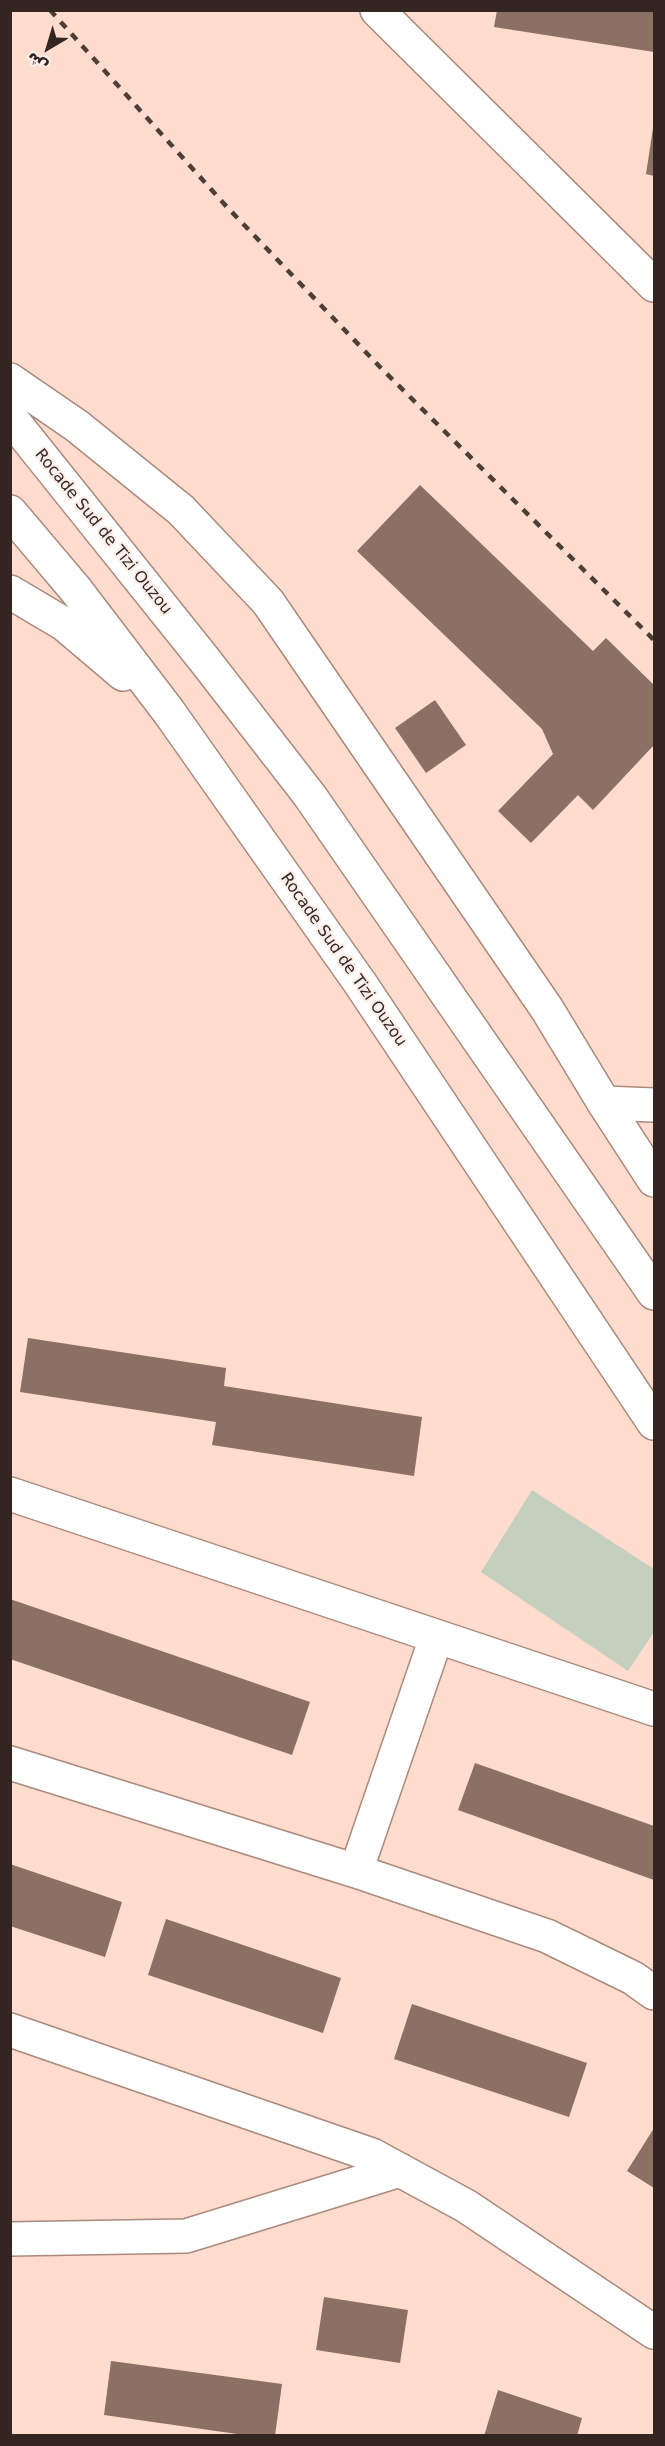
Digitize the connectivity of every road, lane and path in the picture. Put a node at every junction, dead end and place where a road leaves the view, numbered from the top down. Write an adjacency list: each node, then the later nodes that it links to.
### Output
1 (377, 10): 2 (main road)
2 (654, 285)
3 (10, 380): 8 (main road)
4 (10, 417): 11 (main road, Rocade Sud de Tizi Ouzou)
5 (10, 512): 7 (main road, Rocade Sud de Tizi Ouzou)
6 (10, 592): 7 (main road)
7 (169, 712): 12 (main road, Rocade Sud de Tizi Ouzou)
8 (604, 1103): 9 (main road); 10 (main road)
9 (654, 1105)
10 (654, 1180)
11 (654, 1293)
12 (654, 1423)
13 (10, 1494): 14 (main road)
14 (436, 1638): 15 (main road); 17 (main road)
15 (654, 1709)
16 (10, 1763): 17 (main road)
17 (356, 1871): 18 (main road)
18 (654, 1993)
19 (10, 2030): 20 (main road)
20 (400, 2170): 21 (main road); 22 (main road)
21 (10, 2239)
22 (654, 2332)

